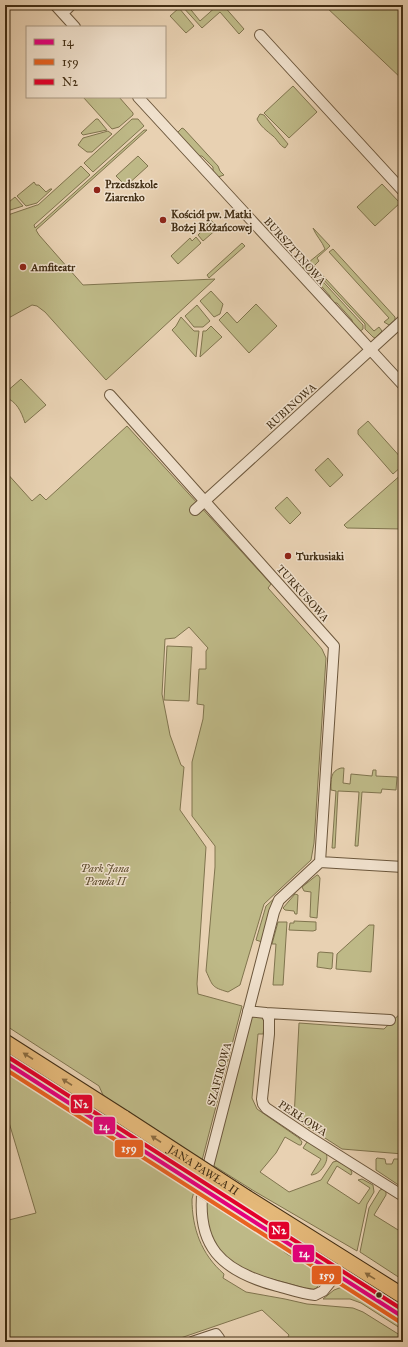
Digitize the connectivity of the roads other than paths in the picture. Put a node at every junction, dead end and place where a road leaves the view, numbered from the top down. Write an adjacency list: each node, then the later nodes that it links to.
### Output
1 (55, 5): 3 (street)
2 (71, 5): 3 (street)
3 (63, 13): 4 (street)
4 (74, 26)
5 (260, 35): 7 (street)
6 (139, 98): 9 (street, BURSZTYNOWA)
7 (403, 191)
8 (403, 320): 9 (street, RUBINOWA)
9 (370, 350): 10 (street, BURSZTYNOWA); 12 (street, RUBINOWA)
10 (403, 386)
11 (110, 396): 12 (street, TURKUSOWA)
12 (205, 501): 13 (street, RUBINOWA); 14 (street, TURKUSOWA)
13 (195, 510)
14 (320, 862): 15 (street); 16 (street, SZAFIROWA)
15 (403, 867)
16 (248, 1011): 17 (street); 22 (street, SZAFIROWA)
17 (266, 1013): 18 (street); 21 (street, PERŁOWA)
18 (390, 1020)
19 (5, 1042): 23 (main road, JANA PAWŁA II, one-way to 19, bridge)
20 (5, 1062): 22 (main road, JANA PAWŁA II, bridge)
21 (403, 1196)
22 (336, 1275): 24 (main road, JANA PAWŁA II)
23 (403, 1296)
24 (403, 1317)
25 (192, 1342): 26 (street)
26 (220, 1342)

